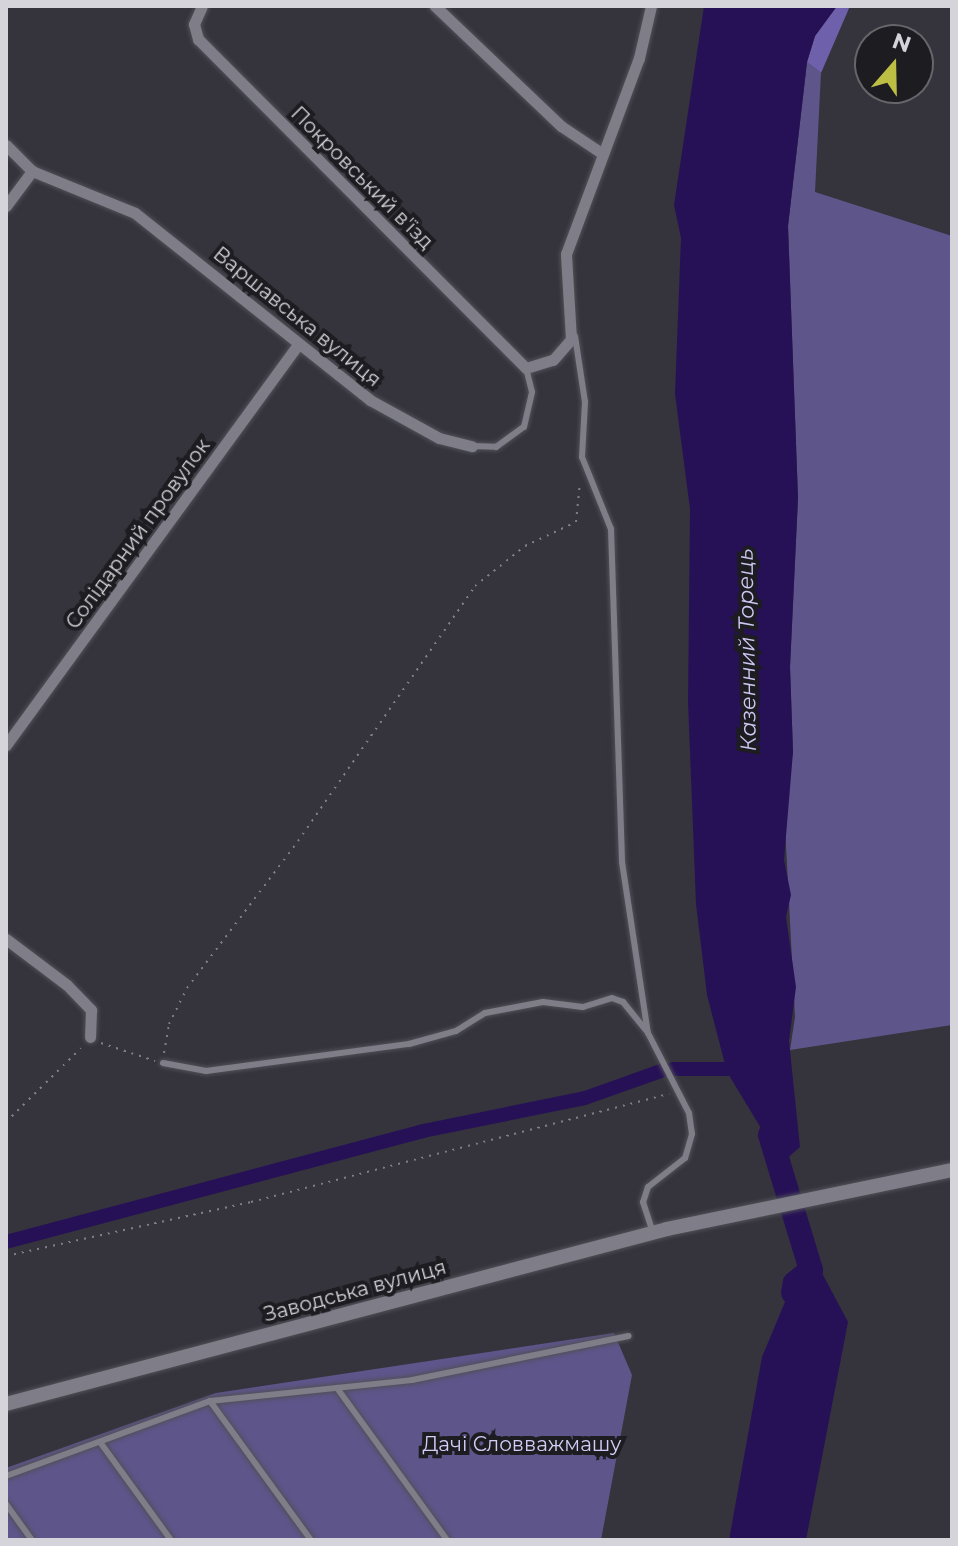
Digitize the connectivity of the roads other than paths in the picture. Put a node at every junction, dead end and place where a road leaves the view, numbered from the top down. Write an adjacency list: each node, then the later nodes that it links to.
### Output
1 (202, 6): 10 (street, Покровський в'їзд)
2 (435, 6): 5 (street)
3 (651, 6): 5 (street)
4 (6, 145): 6 (street, Варшавська вулиця)
5 (603, 154): 8 (street)
6 (32, 171): 7 (street); 9 (street, Варшавська вулиця)
7 (6, 206)
8 (573, 327): 10 (street); 14 (lane)
9 (298, 344): 11 (street, Варшавська вулиця); 12 (street, Солідарний провулок)
10 (526, 368): 11 (lane, Варшавська вулиця)
11 (472, 446)
12 (6, 745)
13 (6, 939): 15 (street)
14 (648, 1033): 16 (lane); 18 (lane)
15 (90, 1037)
16 (163, 1063)
17 (952, 1170): 18 (street, Заводська вулиця)
18 (653, 1232): 22 (street, Заводська вулиця)
19 (629, 1336): 20 (lane)
20 (337, 1388): 21 (lane); 29 (lane)
21 (210, 1401): 23 (lane); 28 (lane)
22 (6, 1404)
23 (100, 1442): 24 (lane); 27 (lane)
24 (6, 1476)
25 (6, 1504): 26 (lane)
26 (32, 1540)
27 (171, 1540)
28 (311, 1540)
29 (447, 1540)

